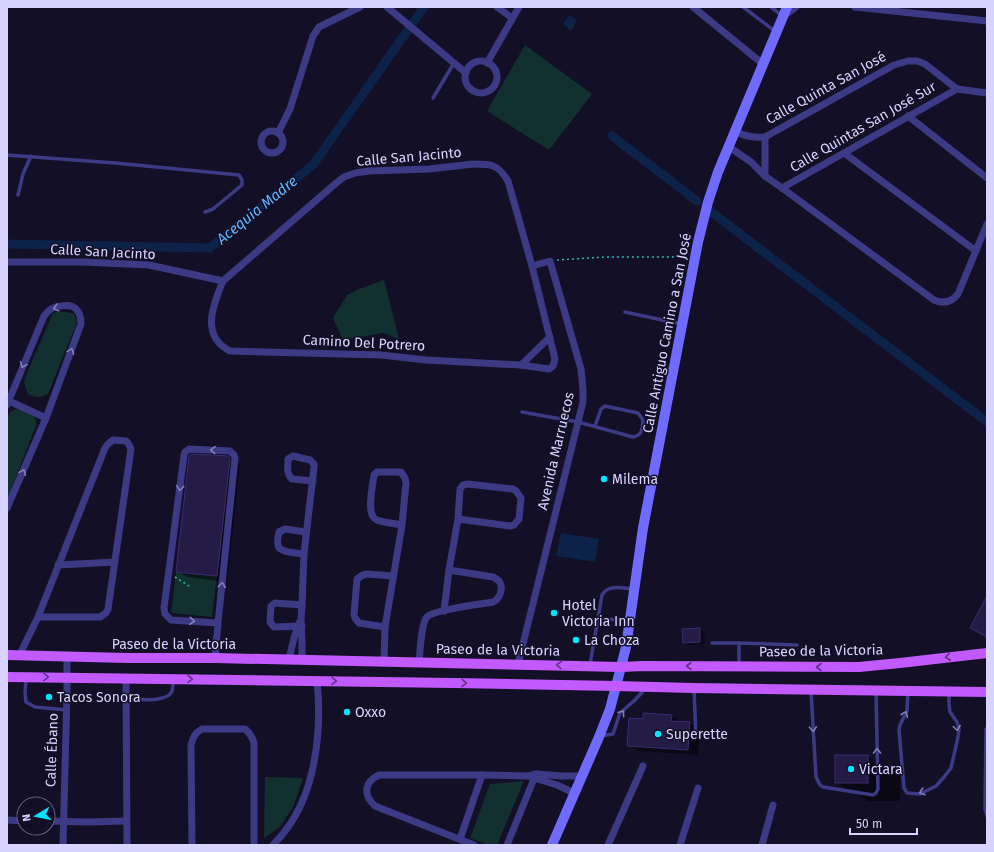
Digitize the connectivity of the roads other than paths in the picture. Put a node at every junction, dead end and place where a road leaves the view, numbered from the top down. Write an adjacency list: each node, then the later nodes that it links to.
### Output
1 (360, 7): 25 (street)
2 (387, 7): 16 (street)
3 (497, 7): 12 (street)
4 (519, 7): 12 (street)
5 (693, 7): 18 (street)
6 (743, 7): 15 (lane)
7 (771, 7): 13 (lane)
8 (787, 7): 13 (street, Calle Antiguo Camino a San José)
9 (796, 7): 13 (street)
10 (855, 7): 11 (street)
11 (867, 8): 14 (street)
12 (512, 18): 17 (street)
13 (782, 18): 15 (street, Calle Antiguo Camino a San José)
14 (987, 21)
15 (777, 32): 18 (street, Calle Antiguo Camino a San José)
16 (454, 63): 19 (street); 22 (lane)
17 (487, 63): 19 (street); 19 (street)
18 (763, 64): 24 (street, Calle Antiguo Camino a San José)
19 (466, 73)
20 (958, 89): 21 (street, Calle Quinta San José); 23 (street, Calle Quintas San José Sur); 26 (street, Calle Quinta San José)
21 (987, 93)
22 (433, 98)
23 (908, 116): 28 (street, Calle Quintas San José Sur); 32 (street)
24 (736, 132): 26 (street, Calle Quinta San José); 27 (street, Calle Antiguo Camino a San José)
25 (278, 133)
26 (765, 137): 31 (street, Calle Quinta San José)
27 (729, 147): 31 (street); 42 (street, Calle Antiguo Camino a San José)
28 (844, 153): 33 (street, Calle Quintas San José Sur); 37 (street)
29 (7, 155): 30 (lane)
30 (30, 156): 34 (lane); 35 (lane)
31 (765, 176): 33 (street)
32 (987, 178)
33 (782, 188): 37 (street)
34 (18, 195)
35 (205, 212)
36 (987, 224): 37 (street)
37 (976, 251)
38 (7, 262): 40 (street, Calle San Jacinto)
39 (532, 266): 40 (street, Calle San Jacinto); 43 (street); 48 (street, Avenida Marruecos)
40 (223, 281): 44 (street, Camino Del Potrero)
41 (625, 312): 42 (lane)
42 (682, 325): 60 (street, Calle Antiguo Camino a San José)
43 (550, 337): 44 (street); 44 (street, Camino Del Potrero)
44 (521, 366)
45 (8, 403): 47 (street); 47 (street, one-way to 45)
46 (522, 412): 48 (lane)
47 (46, 418): 51 (street, one-way to 47)
48 (578, 422): 49 (lane); 81 (street, Avenida Marruecos)
49 (595, 426): 49 (lane)
50 (313, 481): 50 (street); 54 (street)
51 (7, 508)
52 (458, 519): 52 (street); 58 (street)
53 (402, 525): 53 (street); 59 (street)
54 (306, 532): 55 (street); 55 (street)
55 (304, 554): 61 (street)
56 (115, 562): 57 (street); 57 (street); 63 (street)
57 (58, 565): 63 (street)
58 (449, 570): 62 (street); 62 (street)
59 (393, 576): 68 (street); 68 (street)
60 (634, 589): 64 (lane); 65 (street, Calle Antiguo Camino a San José)
61 (302, 605): 67 (street); 67 (street)
62 (444, 611): 80 (street)
63 (38, 617): 74 (street)
64 (598, 619): 65 (lane); 82 (lane)
65 (630, 620): 84 (street, Calle Antiguo Camino a San José)
66 (218, 624): 66 (street, one-way to 66); 76 (street)
67 (300, 624): 77 (street); 78 (street)
68 (385, 627): 79 (street)
69 (712, 643): 70 (lane)
70 (739, 643): 71 (lane); 83 (lane)
71 (797, 645)
72 (987, 652): 83 (main road, Paseo de la Victoria, one-way to 83)
73 (7, 655): 74 (main road, Paseo de la Victoria)
74 (18, 656): 75 (main road, Paseo de la Victoria)
75 (67, 657): 76 (main road, Paseo de la Victoria); 87 (street, Calle Ébano)
76 (215, 658): 77 (main road, Paseo de la Victoria)
77 (289, 659): 78 (main road, Paseo de la Victoria)
78 (302, 660): 79 (main road, Paseo de la Victoria)
79 (384, 661): 80 (main road, Paseo de la Victoria)
80 (419, 662): 81 (main road, Paseo de la Victoria)
81 (518, 664): 82 (main road, Paseo de la Victoria, one-way to 81)
82 (590, 666): 84 (main road, Paseo de la Victoria)
83 (739, 666): 84 (main road, Paseo de la Victoria, one-way to 84)
84 (621, 667): 91 (street, Calle Antiguo Camino a San José)
85 (7, 677): 86 (main road)
86 (26, 677): 87 (main road, one-way to 87); 100 (lane)
87 (67, 677): 88 (main road); 100 (street, Calle Ébano)
88 (126, 678): 89 (main road); 99 (street)
89 (174, 679): 90 (main road, one-way to 90); 99 (lane)
90 (318, 681): 91 (main road, one-way to 91); 120 (street)
91 (616, 686): 92 (main road); 102 (street, Calle Antiguo Camino a San José)
92 (648, 687): 93 (main road); 102 (lane, one-way to 92)
93 (694, 688): 94 (main road); 103 (lane)
94 (811, 690): 95 (main road); 95 (lane, one-way to 95)
95 (876, 691): 96 (main road)
96 (908, 691): 97 (main road); 97 (lane, one-way to 96)
97 (949, 691): 98 (main road)
98 (987, 692)
99 (126, 700): 114 (street)
100 (67, 710): 113 (street, Calle Ébano)
101 (986, 729): 111 (lane)
102 (599, 737): 107 (street, Calle Antiguo Camino a San José)
103 (696, 738)
104 (643, 766): 124 (street)
105 (482, 775): 106 (street); 115 (street); 115 (street)
106 (533, 776): 107 (street); 109 (street); 122 (street)
107 (582, 776): 109 (street, Calle Antiguo Camino a San José)
108 (698, 788): 125 (street)
109 (574, 793): 123 (street, Calle Antiguo Camino a San José)
110 (773, 805): 126 (street)
111 (987, 816)
112 (56, 821): 113 (street)
113 (63, 821): 114 (street); 116 (street, Calle Ébano)
114 (126, 821): 117 (street)
115 (460, 839): 121 (street)
116 (62, 845)
117 (127, 845)
118 (192, 845): 119 (street)
119 (254, 845)
120 (273, 845)
121 (474, 845)
122 (507, 845)
123 (552, 845)
124 (608, 845)
125 (680, 845)
126 (762, 845)

